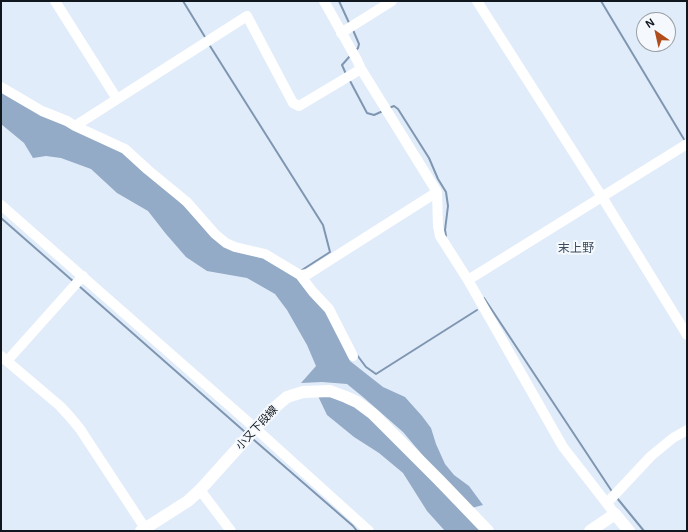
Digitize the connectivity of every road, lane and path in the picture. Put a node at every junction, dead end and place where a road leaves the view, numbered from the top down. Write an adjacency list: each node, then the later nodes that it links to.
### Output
1 (55, 1): 8 (street)
2 (324, 1): 5 (street)
3 (392, 1): 5 (street)
4 (477, 1): 12 (street)
5 (341, 33): 6 (street)
6 (361, 69): 8 (street); 11 (street)
7 (1, 87): 9 (street)
8 (117, 99): 9 (street)
9 (75, 126): 14 (street)
10 (687, 144): 12 (street)
11 (437, 192): 14 (street); 16 (street)
12 (602, 197): 16 (street); 17 (street)
13 (1, 205): 15 (street)
14 (300, 275): 18 (street)
15 (82, 276): 19 (street); 20 (street)
16 (468, 280): 23 (street)
17 (687, 335)
18 (354, 356)
19 (4, 358): 25 (street)
20 (255, 428): 22 (main road, 小又下段線); 27 (street); 28 (main road, 小又下段線)
21 (687, 430): 23 (street)
22 (200, 490): 25 (main road, 小又下段線); 26 (street)
23 (607, 503): 24 (street)
24 (615, 514): 29 (main road); 30 (main road)
25 (143, 530)
26 (230, 531)
27 (369, 531)
28 (488, 531)
29 (590, 531)
30 (629, 531)

